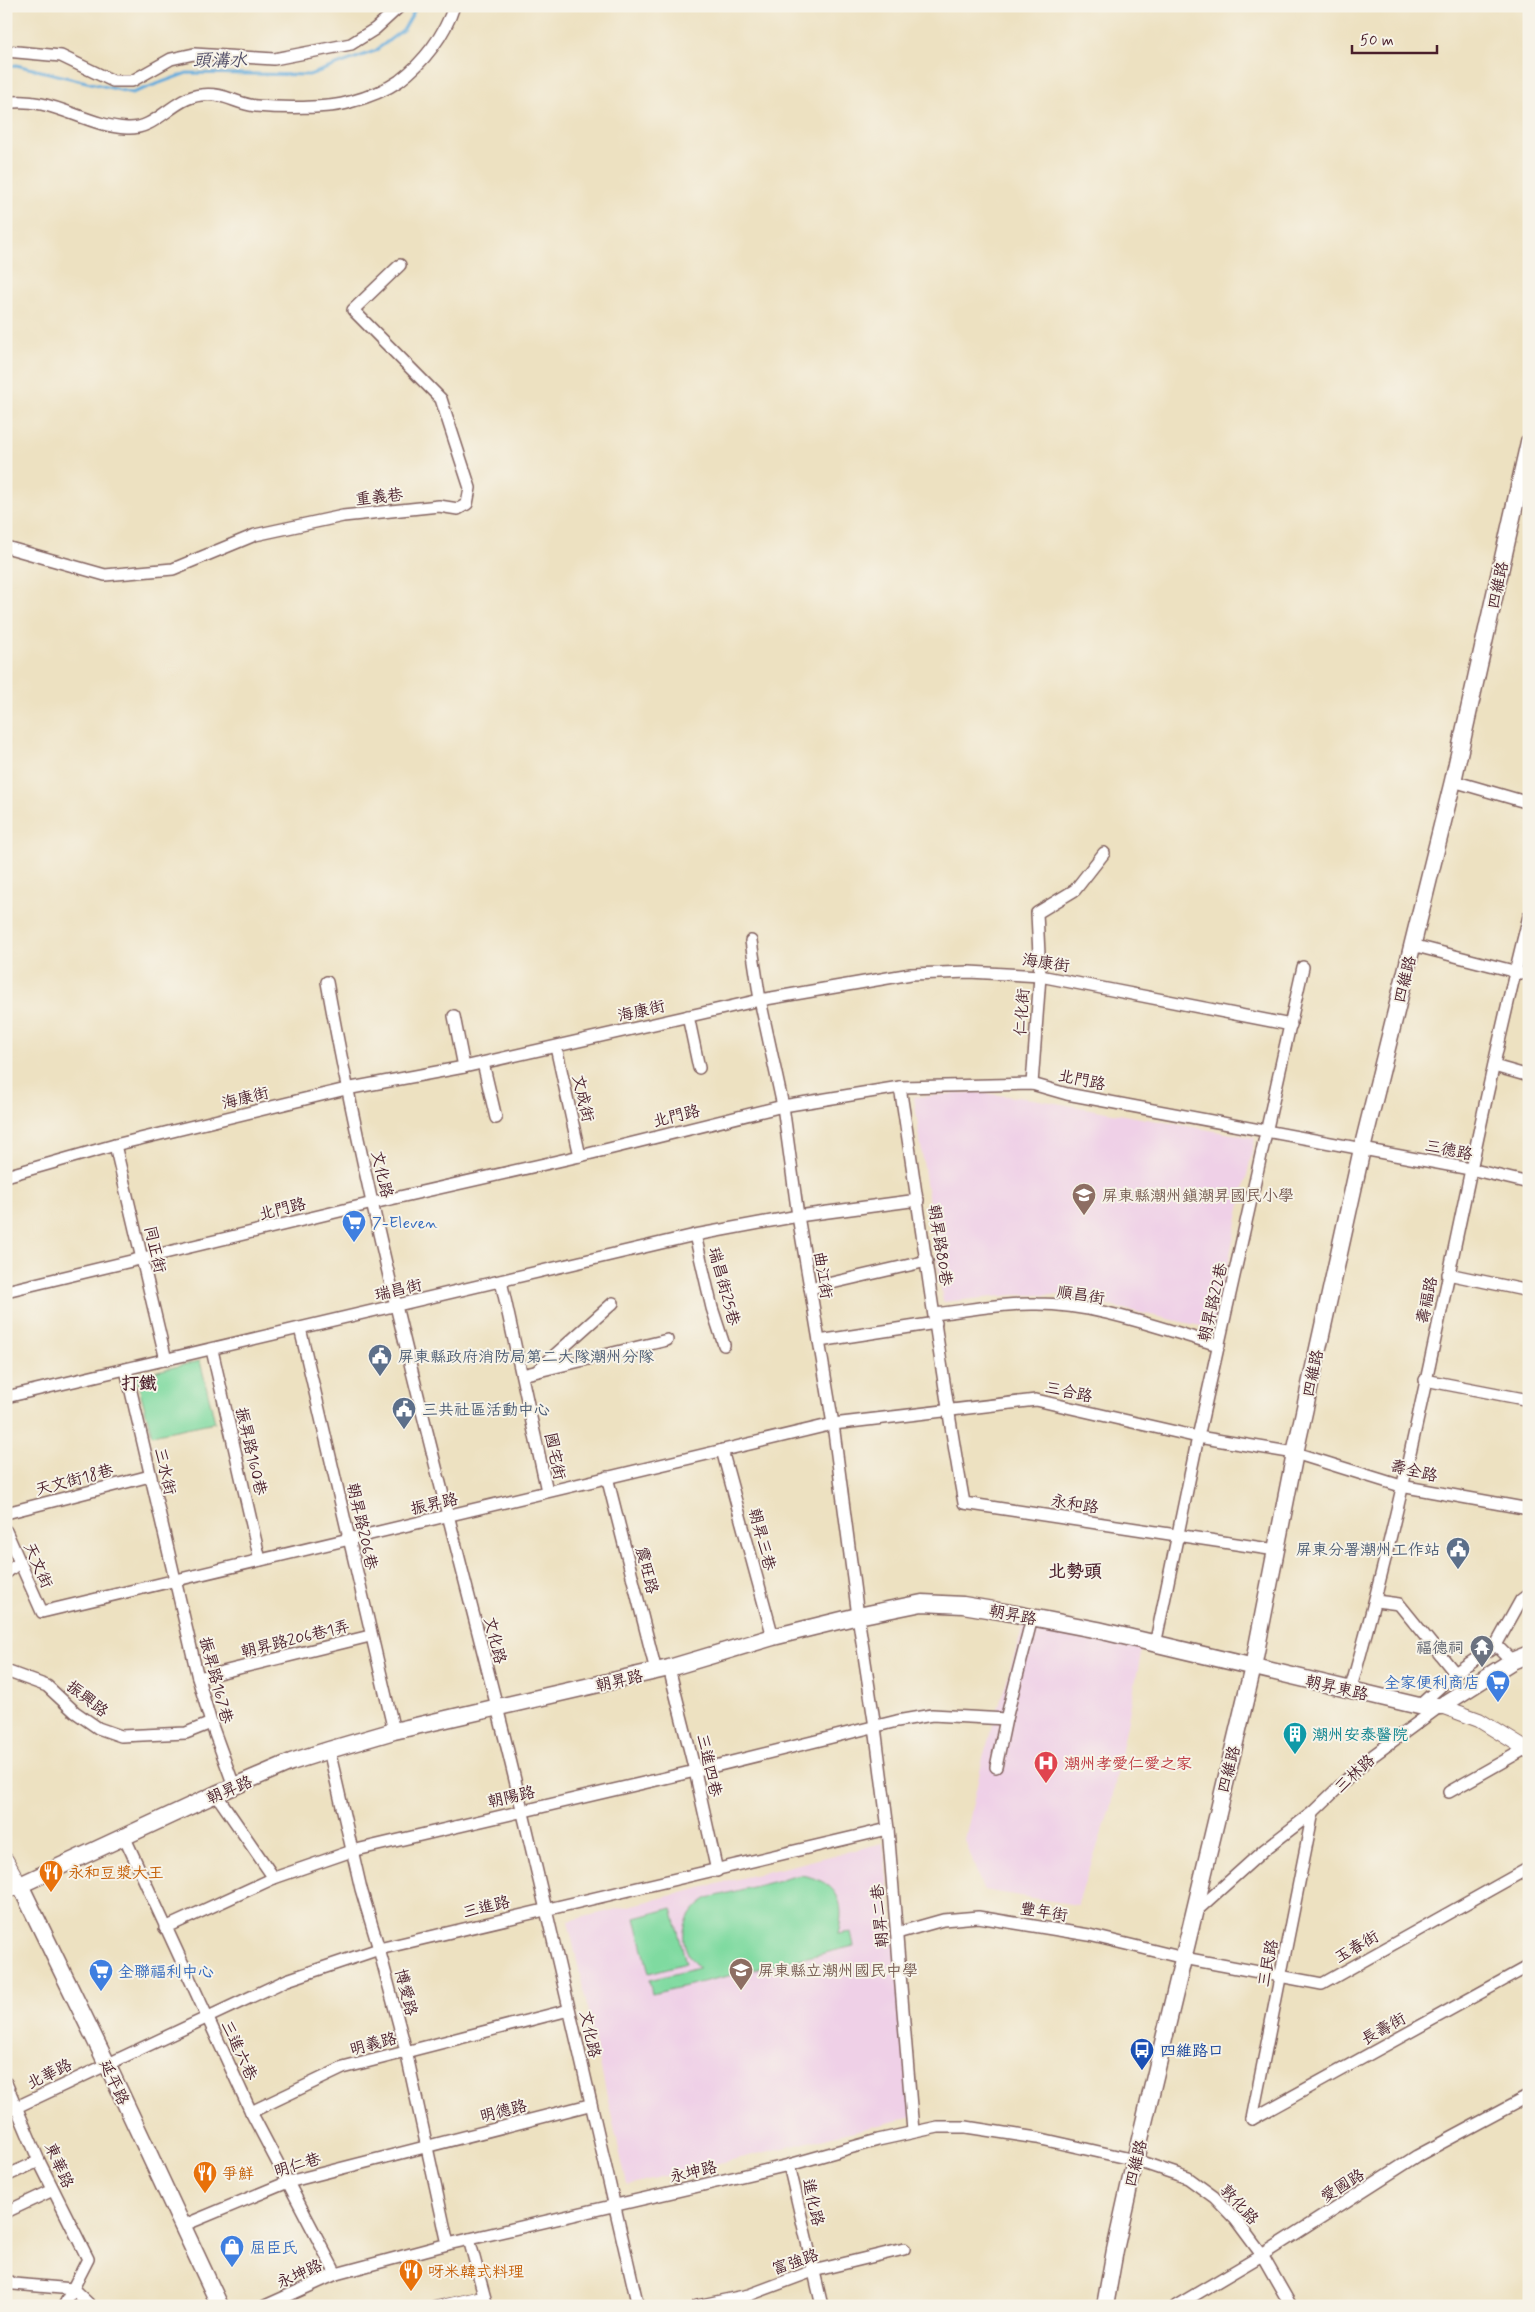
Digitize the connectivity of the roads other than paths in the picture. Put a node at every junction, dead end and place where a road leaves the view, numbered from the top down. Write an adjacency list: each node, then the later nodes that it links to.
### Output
1 (400, 6): 3 (street)
2 (454, 6): 4 (street)
3 (6, 51)
4 (6, 103)
5 (400, 265): 7 (street, 重義巷)
6 (1529, 442): 8 (main road, 四維路)
7 (6, 547)
8 (1453, 781): 9 (street); 13 (main road, 四維路)
9 (1529, 803)
10 (1104, 853): 17 (street, 仁化街)
11 (1529, 916): 15 (street, 壽福路)
12 (751, 941): 19 (street, 曲江街)
13 (1412, 945): 15 (street); 36 (main road, 四維路)
14 (1303, 967): 22 (street, 朝昇路22巷)
15 (1515, 972): 16 (street); 25 (street, 壽福路)
16 (1529, 975)
17 (1040, 976): 19 (street, 海康街); 22 (street, 海康街); 29 (street, 仁化街)
18 (327, 982): 31 (street, 文化路)
19 (760, 1000): 21 (street, 海康街); 32 (street, 曲江街)
20 (454, 1016): 26 (street)
21 (688, 1016): 23 (street, 海康街); 27 (street)
22 (1291, 1025): 34 (street, 朝昇路22巷)
23 (556, 1047): 24 (street, 海康街); 37 (street, 文成街)
24 (484, 1063): 26 (street, 海康街); 33 (street)
25 (1494, 1066): 28 (street); 38 (street, 壽福路)
26 (464, 1067): 31 (street, 海康街)
27 (699, 1068)
28 (1529, 1076)
29 (1032, 1084): 30 (street, 北門路); 34 (street, 北門路)
30 (900, 1087): 32 (street, 北門路); 41 (street, 朝昇路80巷)
31 (346, 1089): 35 (street, 海康街); 42 (street, 文化路)
32 (783, 1106): 37 (street, 北門路); 43 (street, 曲江街)
33 (496, 1118)
34 (1268, 1130): 36 (street, 北門路); 59 (street, 朝昇路22巷)
35 (115, 1145): 39 (street, 海康街); 45 (street, 同正街)
36 (1362, 1149): 38 (street, 三德路); 72 (main road, 四維路)
37 (580, 1156): 42 (street, 北門路)
38 (1470, 1169): 40 (street, 三德路); 47 (street, 壽福路)
39 (6, 1176)
40 (1529, 1183)
41 (918, 1200): 43 (street, 瑞昌街); 46 (street, 朝昇路80巷)
42 (373, 1203): 45 (street, 北門路); 53 (street, 文化路)
43 (798, 1216): 44 (street, 瑞昌街); 49 (street, 曲江街)
44 (695, 1235): 48 (street, 瑞昌街); 58 (street, 瑞昌街25巷)
45 (142, 1259): 51 (street, 北門路); 61 (street, 同正街)
46 (927, 1261): 49 (street); 54 (street, 朝昇路80巷)
47 (1448, 1274): 50 (street); 65 (street, 壽福路)
48 (501, 1281): 53 (street, 瑞昌街); 64 (street, 國宅街)
49 (810, 1288): 57 (street, 曲江街)
50 (1529, 1290)
51 (6, 1291)
52 (613, 1304): 63 (street)
53 (397, 1305): 55 (street, 瑞昌街); 79 (street, 文化路)
54 (936, 1319): 57 (street, 順昌街); 59 (street, 順昌街); 68 (street, 朝昇路80巷)
55 (300, 1328): 60 (street, 瑞昌街); 82 (street, 朝昇路206巷)
56 (667, 1340): 63 (street)
57 (819, 1341): 69 (street, 曲江街)
58 (724, 1345)
59 (1219, 1345): 70 (street, 朝昇路22巷)
60 (212, 1350): 61 (street, 瑞昌街); 84 (street, 振昇路160巷)
61 (166, 1360): 62 (street, 瑞昌街)
62 (126, 1370): 66 (street, 瑞昌街); 73 (street, 三水街)
63 (537, 1371): 64 (street)
64 (522, 1375): 76 (street, 國宅街)
65 (1426, 1380): 67 (street); 75 (street, 壽福路)
66 (6, 1397)
67 (1529, 1400)
68 (947, 1409): 69 (street, 三合路); 70 (street, 三合路); 81 (street, 永和路)
69 (833, 1424): 71 (street, 振昇路); 91 (street, 曲江街)
70 (1198, 1437): 72 (street, 三合路); 81 (street, 朝昇路22巷)
71 (722, 1450): 74 (street, 振昇路); 94 (street, 朝昇三巷)
72 (1295, 1453): 75 (street, 壽全路); 83 (main road, 四維路)
73 (150, 1476): 78 (street, 天文街18巷); 87 (street, 三水街)
74 (607, 1477): 76 (street, 振昇路); 100 (street, 震旺路)
75 (1401, 1486): 77 (street, 壽全路); 89 (street, 壽福路)
76 (548, 1491): 79 (street, 振昇路)
77 (1529, 1510)
78 (6, 1513)
79 (448, 1517): 82 (street, 振昇路); 107 (street, 文化路)
80 (6, 1531): 85 (street, 天文街)
81 (1178, 1535): 83 (street, 永和路); 96 (street, 朝昇路22巷)
82 (349, 1539): 84 (street, 振昇路); 93 (street, 朝昇路206巷)
83 (1276, 1550): 99 (main road, 四維路)
84 (260, 1560): 87 (street, 振昇路)
85 (20, 1562): 86 (street); 90 (street, 天文街)
86 (6, 1574)
87 (175, 1580): 90 (street, 振昇路); 103 (street, 振昇路167巷)
88 (1529, 1594): 95 (street)
89 (1376, 1601): 102 (street); 104 (street, 壽福路)
90 (42, 1612)
91 (858, 1616): 92 (main road, 朝昇路); 94 (main road, 朝昇路); 110 (street, 朝昇二巷)
92 (1032, 1618): 96 (main road, 朝昇路); 108 (street)
93 (370, 1636): 103 (street, 朝昇路206巷1弄); 111 (street, 朝昇路206巷)
94 (773, 1637): 100 (main road, 朝昇路)
95 (1496, 1644): 98 (street); 102 (street)
96 (1155, 1645): 99 (main road, 朝昇路)
97 (1529, 1654): 98 (main road, 三林路)
98 (1512, 1661): 106 (main road, 三林路)
99 (1253, 1667): 104 (main road, 朝昇東路); 130 (main road, 四維路)
100 (662, 1669): 107 (main road, 朝昇路); 115 (street, 三進四巷)
101 (6, 1671): 109 (street, 振興路)
102 (1455, 1673): 105 (street)
103 (198, 1678): 109 (street, 振昇路167巷)
104 (1350, 1691): 105 (main road, 朝昇東路)
105 (1419, 1706): 106 (main road, 朝昇東路)
106 (1441, 1706): 113 (street, 朝昇東路); 120 (street, 三林路)
107 (497, 1708): 111 (main road, 朝昇路); 119 (street, 文化路)
108 (1006, 1719): 110 (street); 114 (street)
109 (211, 1723): 116 (street, 振昇路167巷)
110 (876, 1728): 115 (street, 朝陽路); 121 (street, 朝昇二巷)
111 (394, 1731): 112 (main road, 朝昇路)
112 (329, 1750): 116 (main road, 朝昇路); 123 (street, 博愛路)
113 (1527, 1750): 117 (street)
114 (996, 1767)
115 (695, 1771): 119 (street, 朝陽路); 126 (street, 三進四巷)
116 (234, 1786): 118 (main road, 朝昇路)
117 (1450, 1792)
118 (216, 1794): 122 (main road, 朝昇路); 127 (street)
119 (522, 1810): 123 (street, 朝陽路); 129 (street, 文化路)
120 (1313, 1812): 130 (street, 三林路); 136 (street, 三民路)
121 (888, 1829): 126 (street, 三進路); 132 (street, 朝昇二巷)
122 (124, 1836): 128 (main road, 朝昇路); 131 (street, 三進六巷)
123 (352, 1851): 127 (street, 朝陽路); 133 (street, 博愛路)
124 (6, 1860): 128 (street, 延平路)
125 (1529, 1868): 136 (street, 玉春街)
126 (717, 1871): 129 (street, 三進路)
127 (274, 1878): 131 (street, 朝陽路)
128 (13, 1888): 140 (main road, 延平路)
129 (546, 1909): 133 (street, 三進路); 137 (street, 文化路)
130 (1194, 1913): 134 (main road, 四維路)
131 (165, 1928): 138 (street, 三進六巷)
132 (898, 1933): 134 (street, 豐年街); 148 (street, 朝昇二巷)
133 (380, 1949): 138 (street, 三進路); 139 (street, 博愛路)
134 (1184, 1958): 136 (street, 玉春街); 150 (main road, 四維路)
135 (1529, 1966): 147 (street, 長壽街)
136 (1281, 1975): 147 (street, 三民路)
137 (569, 2010): 139 (street, 明義路); 143 (street, 文化路)
138 (206, 2018): 140 (street, 三進路); 146 (street, 三進六巷)
139 (406, 2051): 146 (street, 明義路); 149 (street, 博愛路)
140 (107, 2064): 144 (street, 北華路); 158 (main road, 延平路)
141 (6, 2083): 144 (street, 東華路)
142 (1529, 2096): 162 (street, 愛國路)
143 (590, 2104): 149 (street, 明德路); 156 (street, 文化路)
144 (18, 2107): 145 (street, 北華路); 151 (street, 東華路)
145 (6, 2112)
146 (251, 2112): 154 (street, 三進六巷)
147 (1252, 2119)
148 (913, 2131): 150 (street, 永坤路); 152 (street, 永坤路)
149 (425, 2147): 154 (street, 明仁巷); 160 (street, 博愛路)
150 (1136, 2160): 162 (street, 敦化路); 178 (main road, 四維路)
151 (40, 2161): 153 (street); 155 (street, 東華路)
152 (789, 2165): 156 (street, 永坤路); 163 (street, 進化路)
153 (6, 2176)
154 (288, 2182): 158 (street, 明仁巷); 164 (street, 三進六巷)
155 (53, 2190): 157 (street); 166 (street, 東華路)
156 (615, 2206): 159 (street, 永坤路); 174 (street, 文化路)
157 (6, 2212)
158 (182, 2226): 169 (main road, 延平路)
159 (469, 2240): 160 (street, 永坤路); 168 (street)
160 (448, 2244): 164 (street, 永坤路)
161 (904, 2249): 163 (street, 富強路)
162 (1262, 2255): 179 (street, 愛國路); 180 (street, 敦化路)
163 (813, 2271): 167 (street, 富強路); 177 (street, 進化路)
164 (336, 2274): 172 (street, 永坤路)
165 (6, 2280): 166 (street)
166 (73, 2289): 170 (street); 171 (street)
167 (749, 2295): 175 (street, 富強路); 176 (street)
168 (485, 2300): 173 (street)
169 (215, 2303)
170 (64, 2306)
171 (91, 2306)
172 (265, 2306)
173 (435, 2306)
174 (638, 2306)
175 (697, 2306)
176 (754, 2306)
177 (822, 2306)
178 (1105, 2306)
179 (1176, 2306)
180 (1291, 2306)

